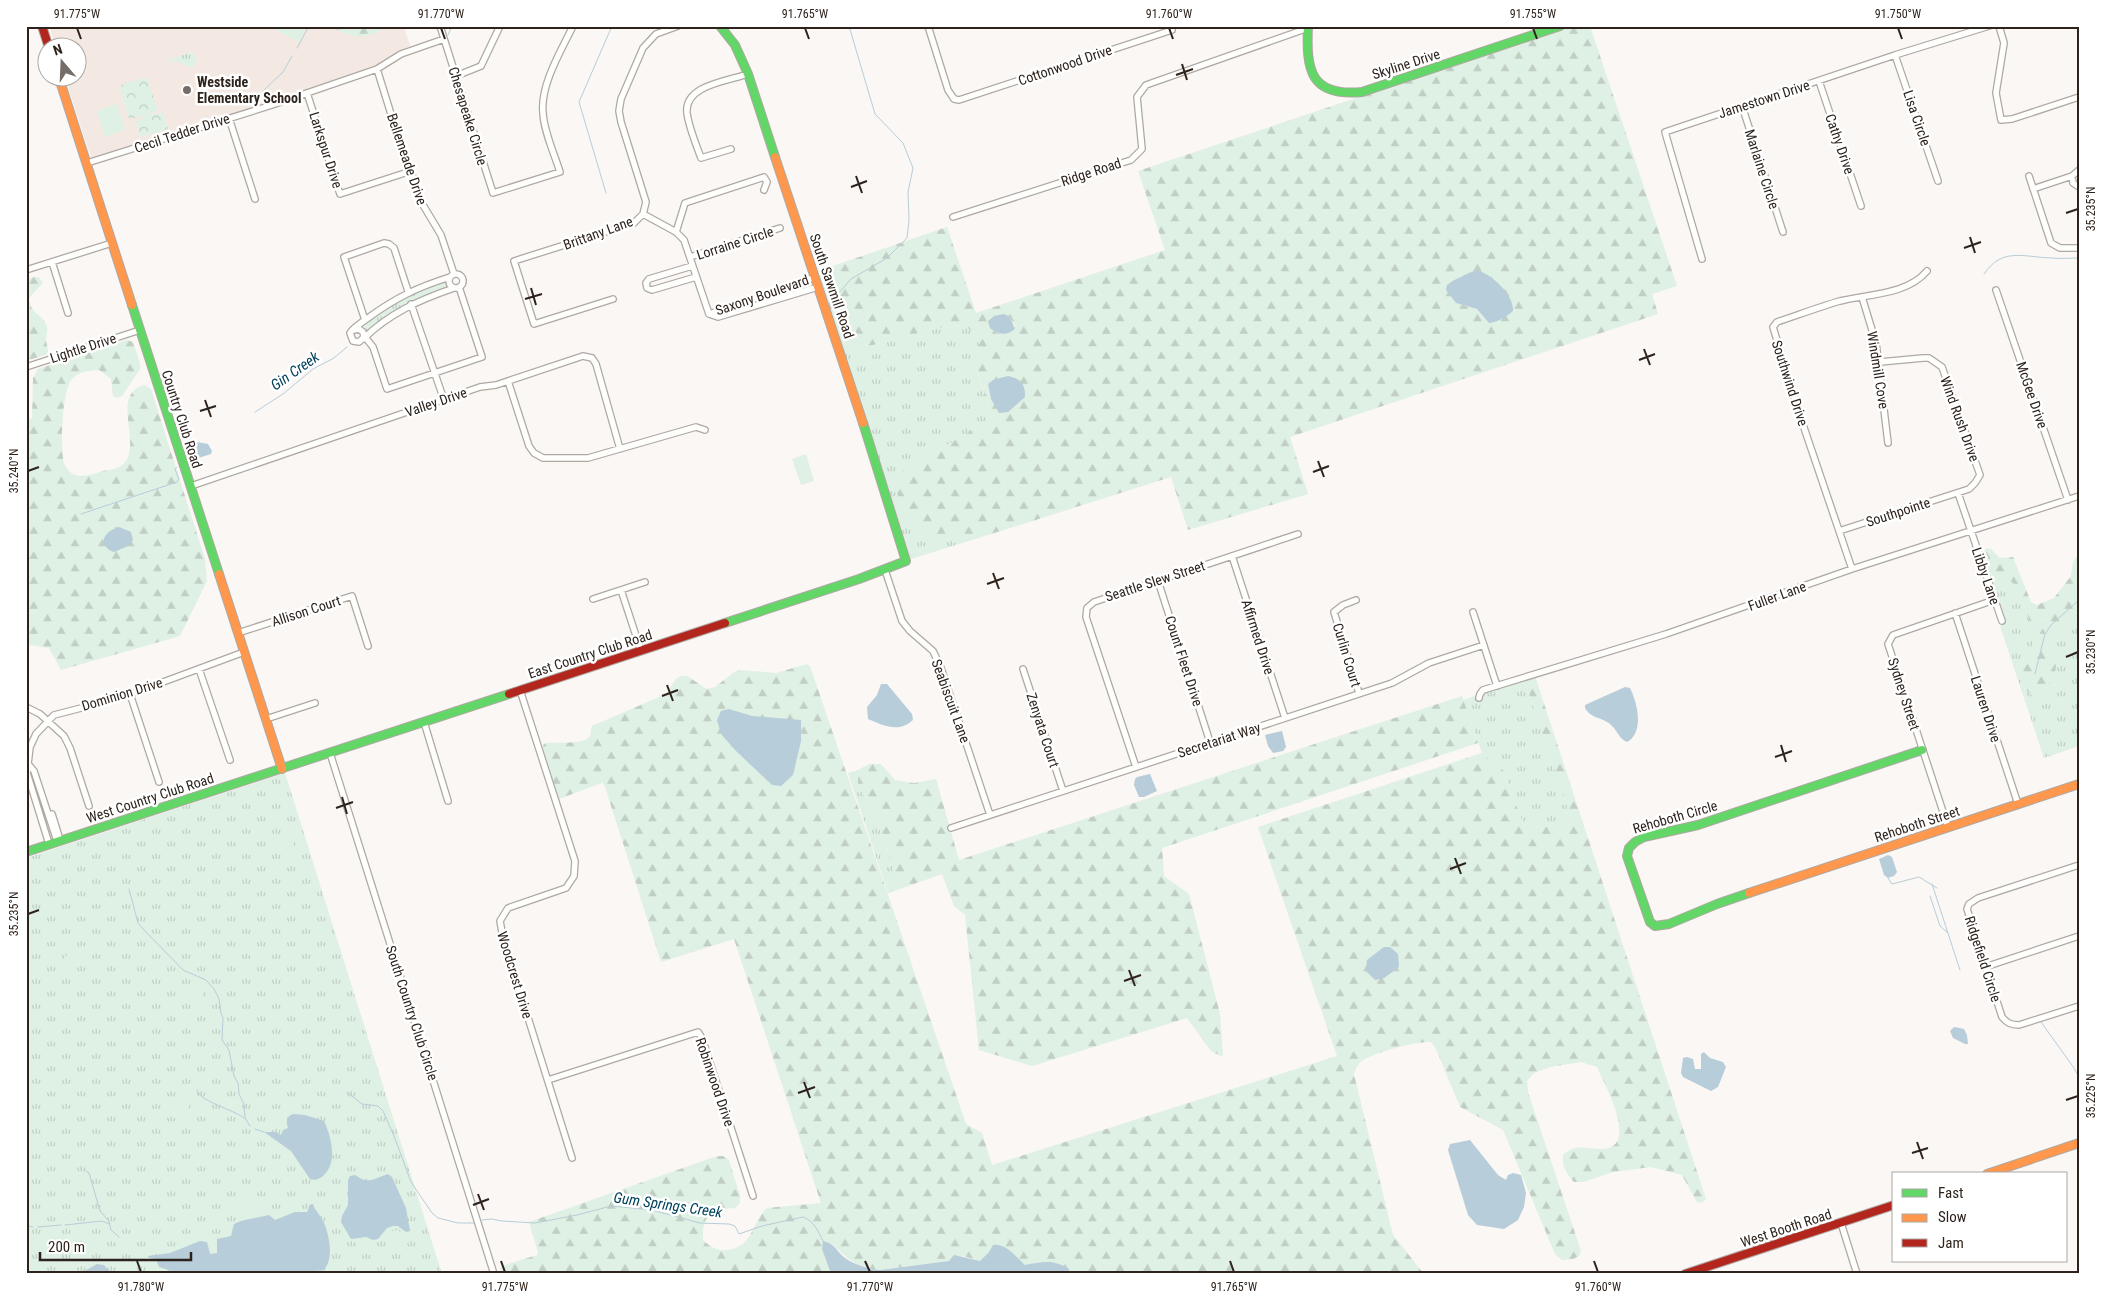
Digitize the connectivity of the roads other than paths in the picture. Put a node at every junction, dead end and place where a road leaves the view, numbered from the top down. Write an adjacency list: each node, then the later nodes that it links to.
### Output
1 (42, 26): 13 (street)
2 (440, 26): 14 (street, Chesapeake Circle)
3 (500, 26): 18 (street)
4 (573, 26): 18 (street, Chesapeake Circle)
5 (678, 26): 37 (street, Brittany Lane)
6 (720, 26): 17 (street, South Sawmill Road)
7 (928, 26): 8 (street, Cottonwood Drive)
8 (1170, 26)
9 (1560, 26): 12 (street, Skyline Drive)
10 (1989, 26): 15 (street, Jamestown Drive)
11 (1999, 26): 22 (street)
12 (1308, 27): 38 (street, Ridge Road)
13 (46, 38)
14 (444, 39): 16 (street, Cecil Tedder Drive); 18 (street, Chesapeake Circle)
15 (1895, 54): 19 (street, Jamestown Drive); 31 (street, Lisa Circle)
16 (377, 69): 21 (street, Cecil Tedder Drive); 28 (street, Bellemeade Drive)
17 (748, 74): 25 (street); 52 (street, South Sawmill Road)
18 (456, 76)
19 (1819, 81): 23 (street, Jamestown Drive); 36 (street, Cathy Drive)
20 (62, 88): 26 (street, Country Club Road)
21 (307, 93): 24 (street, Cecil Tedder Drive); 28 (street, Larkspur Drive)
22 (2079, 97)
23 (1742, 106): 41 (street, Marlaine Circle); 45 (street, Jamestown Drive)
24 (229, 118): 26 (street, Cecil Tedder Drive); 35 (street)
25 (731, 149)
26 (87, 163): 42 (street, Country Club Road)
27 (2079, 170): 30 (street)
28 (411, 171): 50 (street, Bellemeade Drive)
29 (2029, 176): 33 (street)
30 (2072, 176): 32 (street); 33 (street)
31 (1938, 181)
32 (2079, 187)
33 (2033, 189): 43 (street)
34 (764, 190): 40 (street)
35 (255, 199)
36 (1861, 206)
37 (643, 214): 40 (street); 58 (street, Brittany Lane)
38 (953, 218)
39 (780, 228): 44 (street, Lorraine Circle)
40 (676, 232): 44 (street, Saxony Boulevard)
41 (1783, 232)
42 (112, 243): 46 (street); 63 (street, Country Club Road)
43 (2079, 248)
44 (690, 257): 47 (street, Saxony Boulevard)
45 (1702, 259)
46 (52, 262): 48 (street); 60 (street)
47 (692, 266): 51 (street, Saxony Boulevard); 51 (street)
48 (26, 270)
49 (1927, 271): 57 (street, Southwind Drive)
50 (452, 275): 53 (street); 53 (street); 56 (street)
51 (696, 277): 61 (street, Saxony Boulevard)
52 (815, 277): 54 (street, South Sawmill Road); 61 (street, Saxony Boulevard)
53 (456, 287): 59 (street); 68 (street)
54 (818, 287): 61 (street, Saxony Boulevard); 82 (street, South Sawmill Road)
55 (1996, 290): 77 (street, McGee Drive)
56 (408, 292): 62 (street); 62 (street)
57 (1862, 298): 66 (street, Windmill Cove); 78 (street, Southwind Drive)
58 (613, 299)
59 (411, 304): 65 (street); 68 (street)
60 (68, 313)
61 (709, 314)
62 (365, 320): 64 (street)
63 (140, 330): 67 (street, Lightle Drive); 74 (street, Country Club Road)
64 (353, 330): 65 (street); 65 (street)
65 (363, 339): 68 (street)
66 (1880, 362): 72 (street, Windmill Cove); 75 (street, Wind Rush Drive)
67 (26, 367)
68 (435, 373): 70 (street)
69 (508, 381): 70 (street, Valley Drive); 73 (street); 73 (street, Valley Drive)
70 (444, 400): 74 (street, Valley Drive)
71 (705, 430): 73 (street)
72 (1888, 443)
73 (620, 449)
74 (191, 486): 94 (street, Country Club Road)
75 (1958, 493): 78 (street, Southpointe); 79 (street, Libby Lane)
76 (2079, 496): 77 (street, Fuller Lane)
77 (2068, 500): 79 (street, Fuller Lane)
78 (1839, 531): 83 (street, Southwind Drive)
79 (1970, 531): 83 (street, Fuller Lane); 90 (street, Libby Lane)
80 (1298, 534): 81 (street, Seattle Slew Street)
81 (1232, 556): 85 (street, Seattle Slew Street); 108 (street, Affirmed Drive)
82 (906, 561): 84 (street, East Country Club Road)
83 (1852, 569): 101 (street, Fuller Lane)
84 (885, 570): 97 (street, East Country Club Road); 125 (street, Seabiscuit Lane)
85 (1158, 580): 112 (street, Count Fleet Drive); 117 (street, Seattle Slew Street)
86 (645, 582): 87 (street)
87 (621, 590): 88 (street); 97 (street)
88 (593, 599)
89 (1356, 600): 103 (street, Curlin Court)
90 (1994, 600): 92 (street, Sydney Street); 93 (street, Libby Lane)
91 (1473, 612): 95 (street)
92 (1955, 613): 113 (street, Sydney Street); 123 (street, Lauren Drive)
93 (2002, 621)
94 (238, 633): 96 (street, Allison Court); 98 (street, Country Club Road)
95 (1484, 645): 101 (street); 103 (street, Secretariat Way)
96 (368, 646)
97 (640, 650): 102 (street, East Country Club Road)
98 (244, 652): 99 (street, Dominion Drive); 109 (street, Country Club Road)
99 (199, 669): 104 (street, Dominion Drive); 115 (street)
100 (1023, 669): 121 (street, Zenyata Court)
101 (1497, 686): 105 (street, Fuller Lane)
102 (520, 690): 111 (street, East Country Club Road); 135 (street, Woodcrest Drive)
103 (1359, 693): 108 (street, Secretariat Way)
104 (130, 694): 110 (street, Dominion Drive); 119 (street)
105 (1479, 698)
106 (315, 703): 109 (street)
107 (26, 707): 110 (street)
108 (1285, 718): 112 (street, Secretariat Way)
109 (266, 719): 118 (street, Country Club Road)
110 (48, 721): 116 (street, Dominion Drive); 124 (street)
111 (424, 722): 114 (street, East Country Club Road); 122 (street)
112 (1210, 742): 117 (street, Secretariat Way)
113 (1922, 750): 126 (street, Sydney Street); 131 (street, Rehoboth Circle)
114 (330, 753): 118 (street, East Country Club Road); 142 (street, South Country Club Circle)
115 (230, 760)
116 (28, 764): 128 (street, Dominion Drive); 128 (street)
117 (1136, 767): 121 (street, Secretariat Way)
118 (282, 769): 128 (street, West Country Club Road)
119 (160, 782)
120 (2079, 784): 123 (street, Rehoboth Street)
121 (1063, 791): 125 (street, Secretariat Way)
122 (448, 801)
123 (2018, 804): 126 (street, Rehoboth Street)
124 (90, 806)
125 (990, 815): 127 (street, Secretariat Way)
126 (1948, 827): 131 (street, Rehoboth Street)
127 (951, 828)
128 (55, 842): 129 (street, West Country Club Road)
129 (26, 852)
130 (2079, 865): 133 (street, Ridgefield Circle)
131 (1764, 888)
132 (2079, 936): 133 (street)
133 (1985, 967): 134 (street, Ridgefield Circle)
134 (2079, 1006)
135 (548, 1080): 137 (street, Woodcrest Drive); 139 (street, Robinwood Drive)
136 (2079, 1143): 138 (street)
137 (572, 1158)
138 (1993, 1172)
139 (753, 1196)
140 (1892, 1206): 141 (street, West Booth Road)
141 (1841, 1223): 143 (street, West Booth Road); 144 (street)
142 (493, 1273)
143 (1685, 1274)
144 (1857, 1274)

